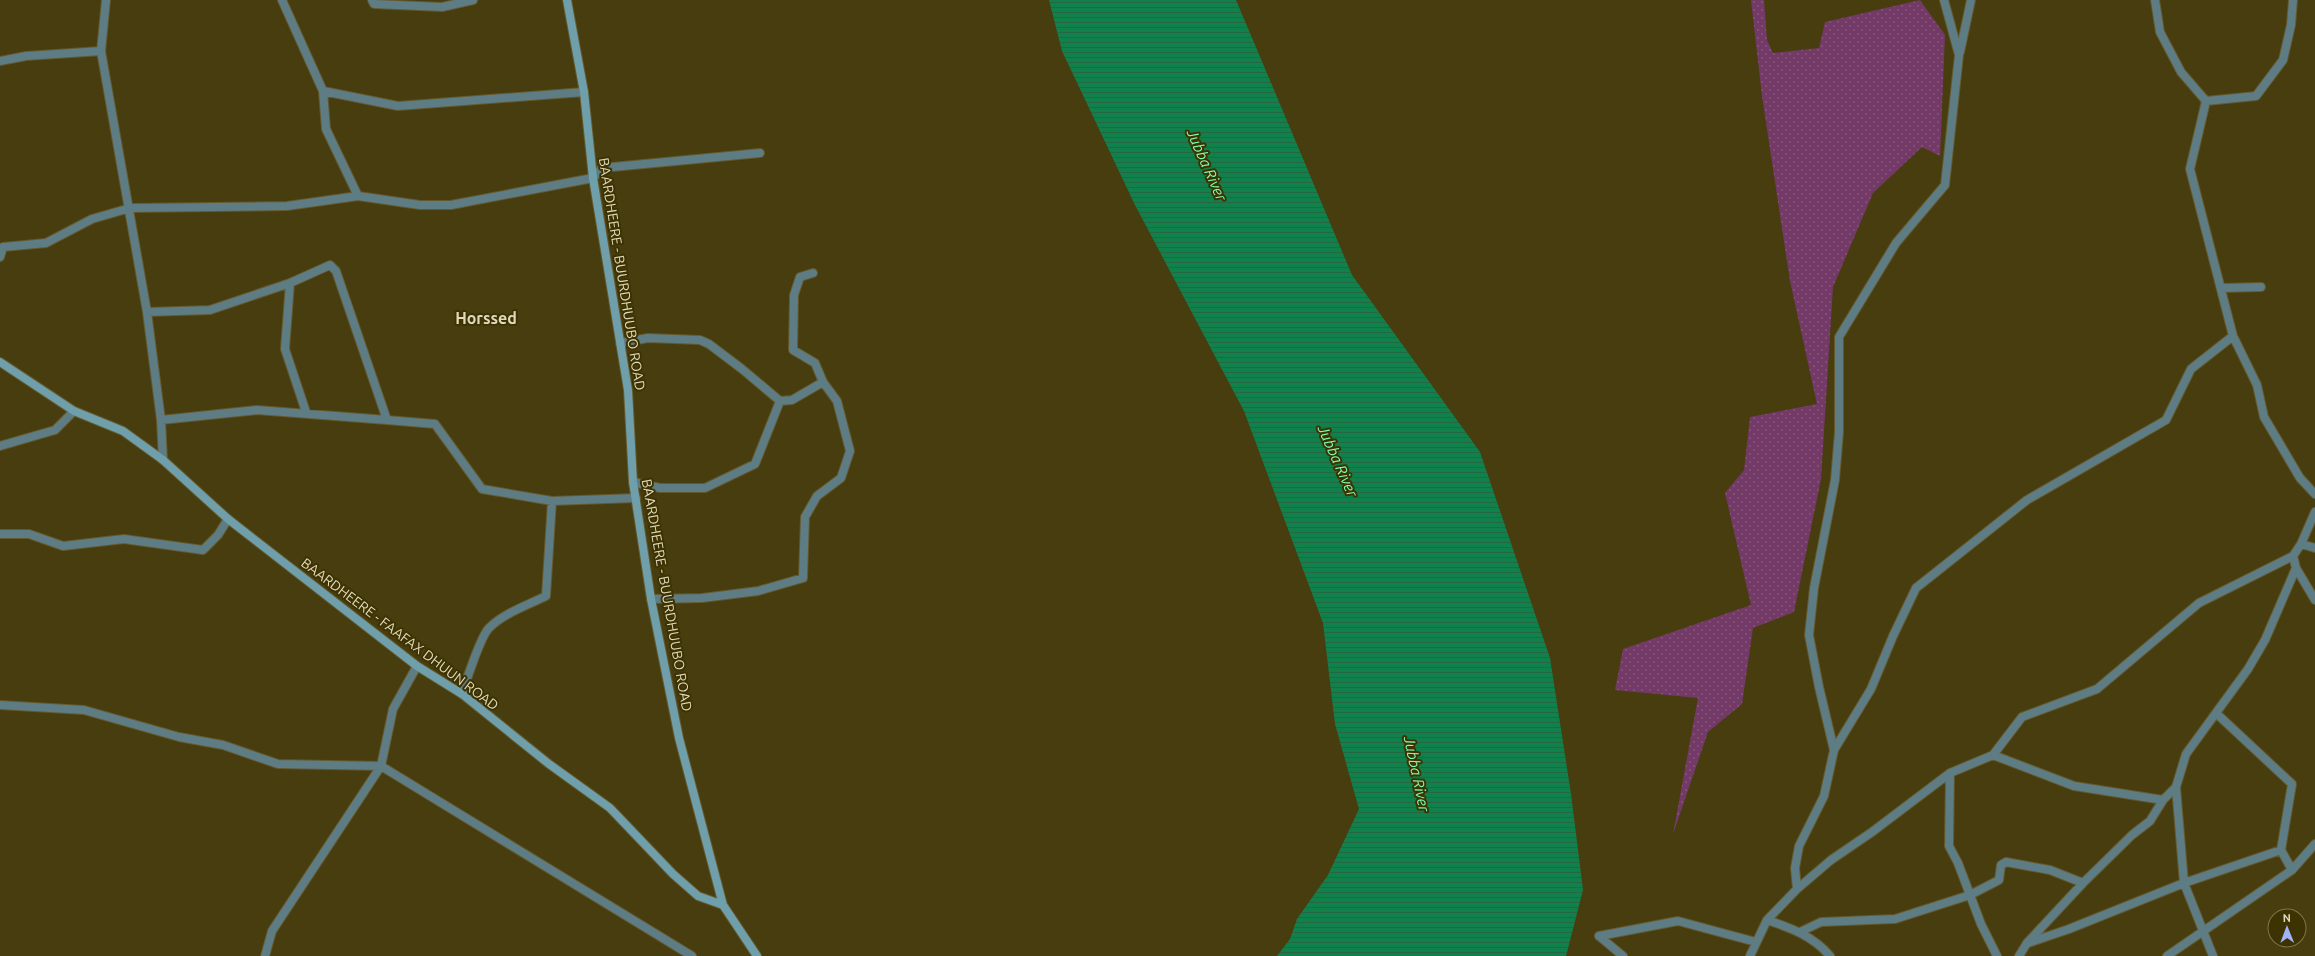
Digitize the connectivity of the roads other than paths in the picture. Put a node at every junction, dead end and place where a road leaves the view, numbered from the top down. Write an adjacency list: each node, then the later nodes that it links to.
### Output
1 (106, 0): 10 (street)
2 (282, 0): 13 (street)
3 (372, 0): 4 (street)
4 (473, 0)
5 (567, 0): 14 (main road, BAARDHEERE - BUURDHUUBO ROAD)
6 (1944, 0): 11 (street)
7 (1971, 0): 11 (street)
8 (2155, 0): 15 (street)
9 (2294, 0): 15 (street)
10 (101, 51): 12 (street); 19 (street)
11 (1959, 55): 54 (street)
12 (0, 61)
13 (323, 91): 14 (street); 18 (street)
14 (584, 92): 17 (main road, BAARDHEERE - BUURDHUUBO ROAD)
15 (2206, 101): 24 (street)
16 (760, 153): 17 (street)
17 (592, 178): 18 (street); 27 (main road, BAARDHEERE - BUURDHUUBO ROAD)
18 (358, 196): 19 (street)
19 (130, 208): 20 (street); 25 (street)
20 (0, 257)
21 (813, 273): 29 (street)
22 (290, 283): 25 (street); 32 (street); 34 (street)
23 (2261, 287): 24 (street)
24 (2221, 288): 26 (street)
25 (147, 312): 33 (street)
26 (2233, 336): 38 (street); 54 (street)
27 (620, 343): 30 (street); 37 (main road, BAARDHEERE - BUURDHUUBO ROAD)
28 (0, 362): 31 (main road, BAARDHEERE - FAAFAX DHUUN ROAD)
29 (823, 382): 30 (street); 48 (street)
30 (780, 401): 37 (street)
31 (74, 411): 35 (street); 36 (main road, BAARDHEERE - FAAFAX DHUUN ROAD)
32 (306, 412): 33 (street); 34 (street)
33 (161, 420): 36 (street)
34 (388, 420): 40 (street)
35 (0, 446)
36 (163, 460): 42 (main road, BAARDHEERE - FAAFAX DHUUN ROAD)
37 (633, 482): 39 (main road, BAARDHEERE - BUURDHUUBO ROAD)
38 (2315, 494)
39 (636, 498): 40 (street); 48 (main road, BAARDHEERE - BUURDHUUBO ROAD)
40 (552, 501): 51 (street)
41 (2315, 512): 44 (street)
42 (228, 520): 43 (street); 50 (main road, BAARDHEERE - FAAFAX DHUUN ROAD)
43 (0, 534)
44 (2300, 544): 45 (street); 46 (street)
45 (2315, 548)
46 (2293, 556): 47 (street); 55 (street)
47 (2296, 568): 49 (street); 53 (street)
48 (651, 599): 67 (main road, BAARDHEERE - BUURDHUUBO ROAD)
49 (2315, 600)
50 (417, 666): 51 (main road, BAARDHEERE - FAAFAX DHUUN ROAD); 56 (street)
51 (462, 694): 67 (main road, BAARDHEERE - FAAFAX DHUUN ROAD)
52 (0, 705): 56 (street)
53 (2217, 714): 58 (street); 61 (street)
54 (1834, 750): 65 (street)
55 (1993, 755): 57 (street); 59 (street)
56 (381, 766): 73 (street); 74 (street)
57 (1950, 773): 65 (street); 66 (street)
58 (2176, 787): 59 (street); 64 (street)
59 (2163, 800): 63 (street)
60 (2315, 844): 62 (street)
61 (2281, 850): 62 (street); 64 (street)
62 (2292, 870): 70 (street)
63 (2083, 883): 66 (street); 72 (street)
64 (2184, 883): 70 (street); 72 (street)
65 (1798, 889): 68 (street)
66 (1970, 895): 69 (street); 79 (street)
67 (723, 904): 75 (main road)
68 (1767, 920): 69 (street); 71 (street)
69 (1800, 932): 78 (street)
70 (2203, 932): 81 (street); 82 (street)
71 (1756, 942): 76 (street); 77 (street)
72 (2027, 943): 80 (street)
73 (265, 956)
74 (692, 956)
75 (757, 956)
76 (1623, 956)
77 (1750, 956)
78 (1830, 956)
79 (1997, 956)
80 (2019, 956)
81 (2167, 956)
82 (2213, 956)

